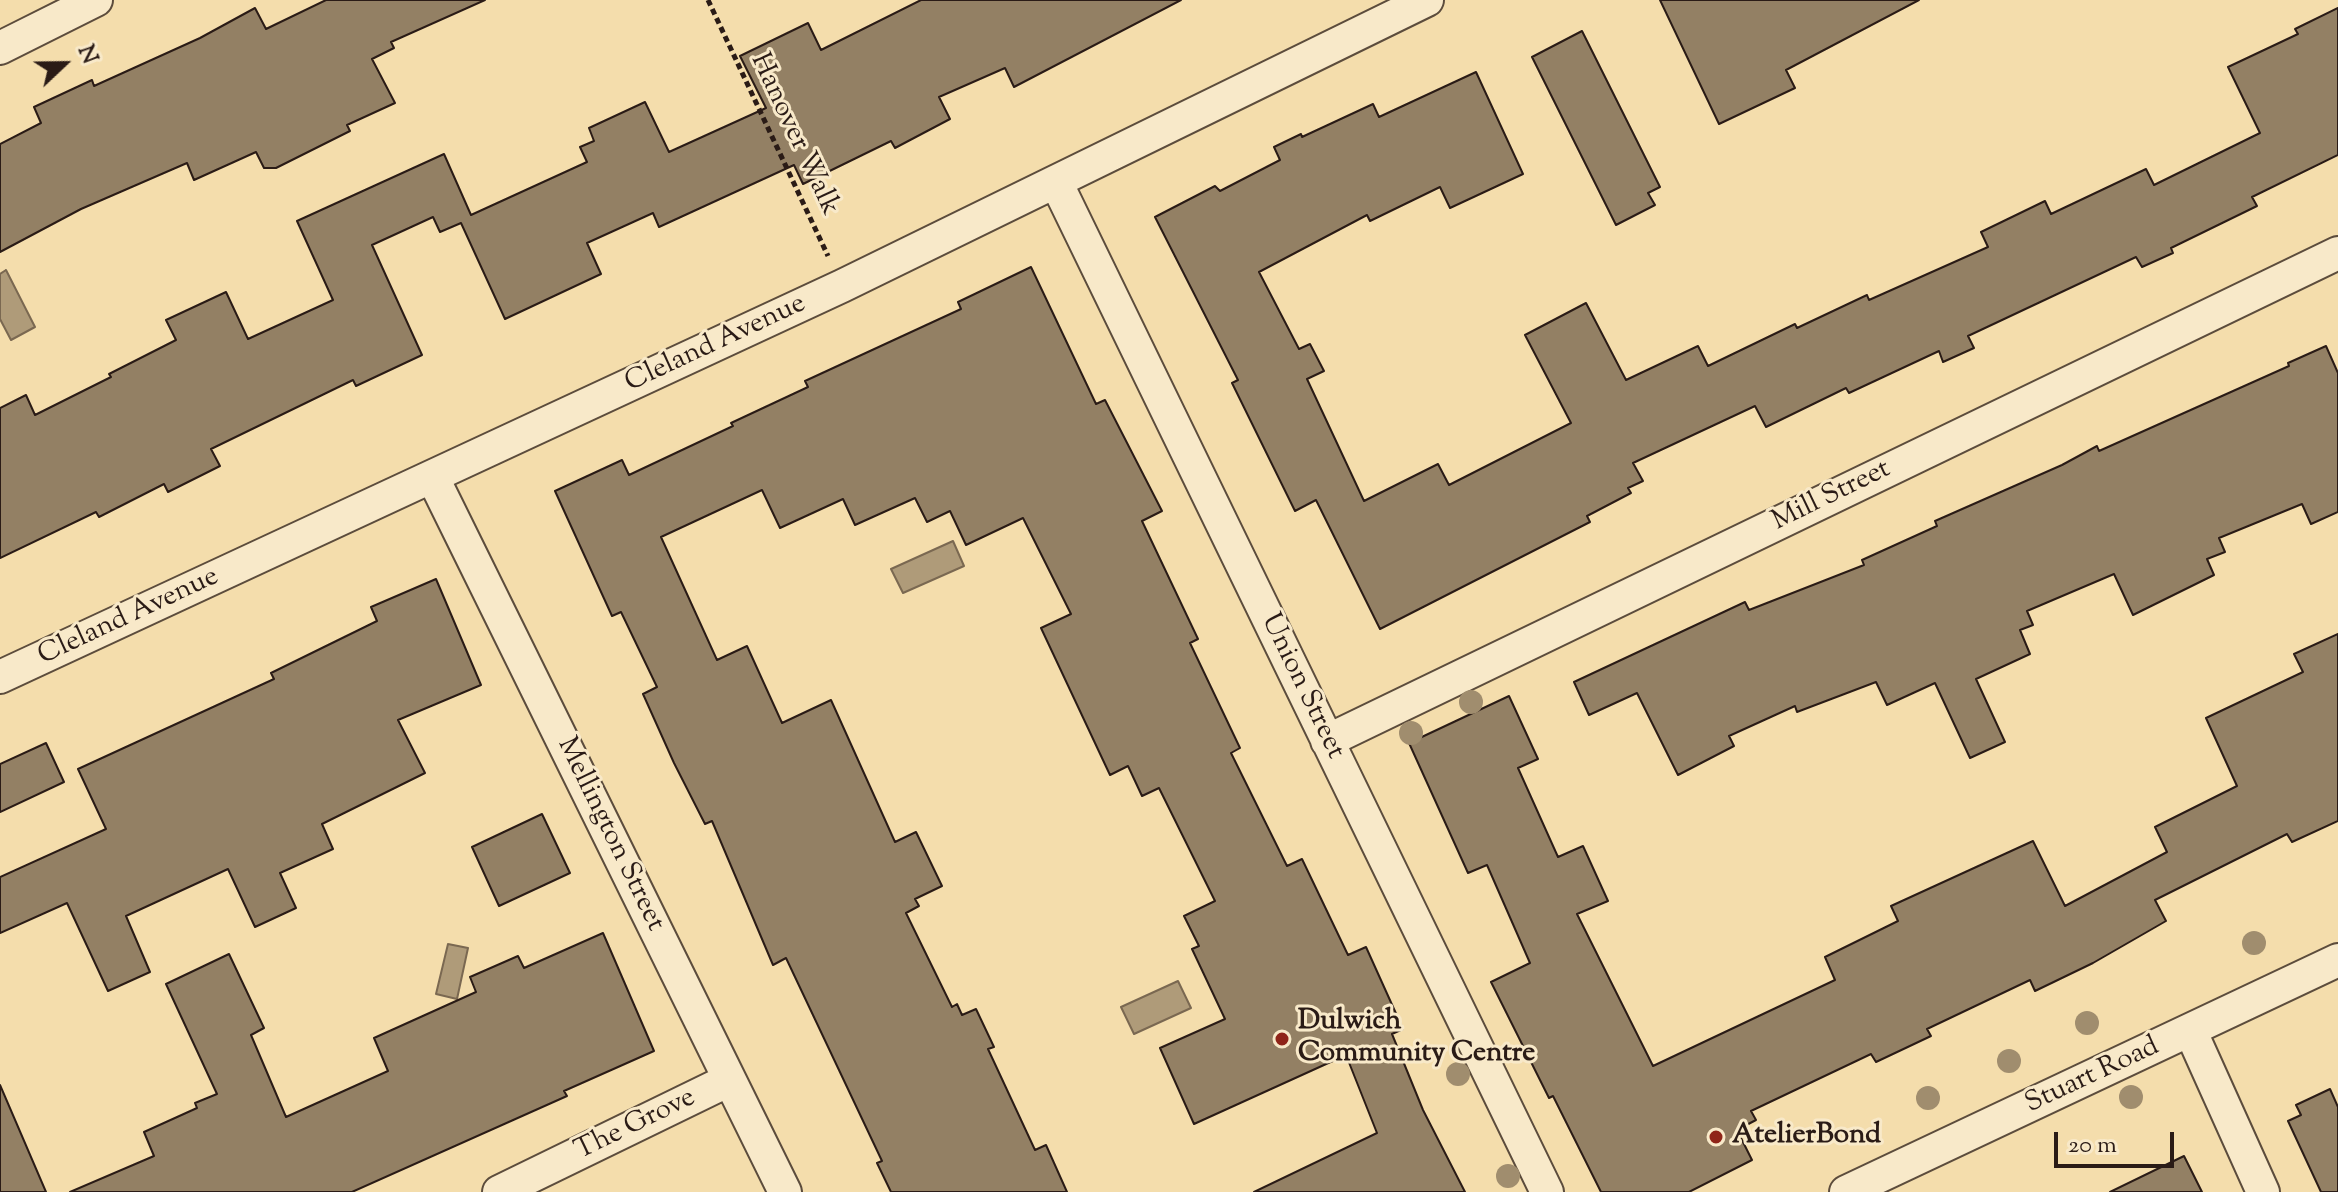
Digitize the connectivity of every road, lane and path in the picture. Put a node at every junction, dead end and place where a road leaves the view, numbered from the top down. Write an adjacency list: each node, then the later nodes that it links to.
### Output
1 (96, 0): 4 (street)
2 (708, 0): 7 (path, Hanover Walk)
3 (1427, 0): 5 (street, Cleland Avenue)
4 (0, 48)
5 (1056, 182): 7 (street, Cleland Avenue); 10 (street, Union Street)
6 (2338, 253): 10 (street, Mill Street)
7 (842, 286): 8 (street, Cleland Avenue)
8 (433, 478): 9 (street, Cleland Avenue); 13 (street, Mellington Street)
9 (0, 677)
10 (1327, 741): 16 (street, Union Street)
11 (2338, 960): 12 (street, Stuart Road)
12 (2191, 1032): 17 (street, Stuart Road); 18 (street)
13 (729, 1080): 14 (street, The Grove); 15 (street, Mellington Street)
14 (499, 1192)
15 (785, 1192)
16 (1547, 1192)
17 (1846, 1192)
18 (2263, 1192)

